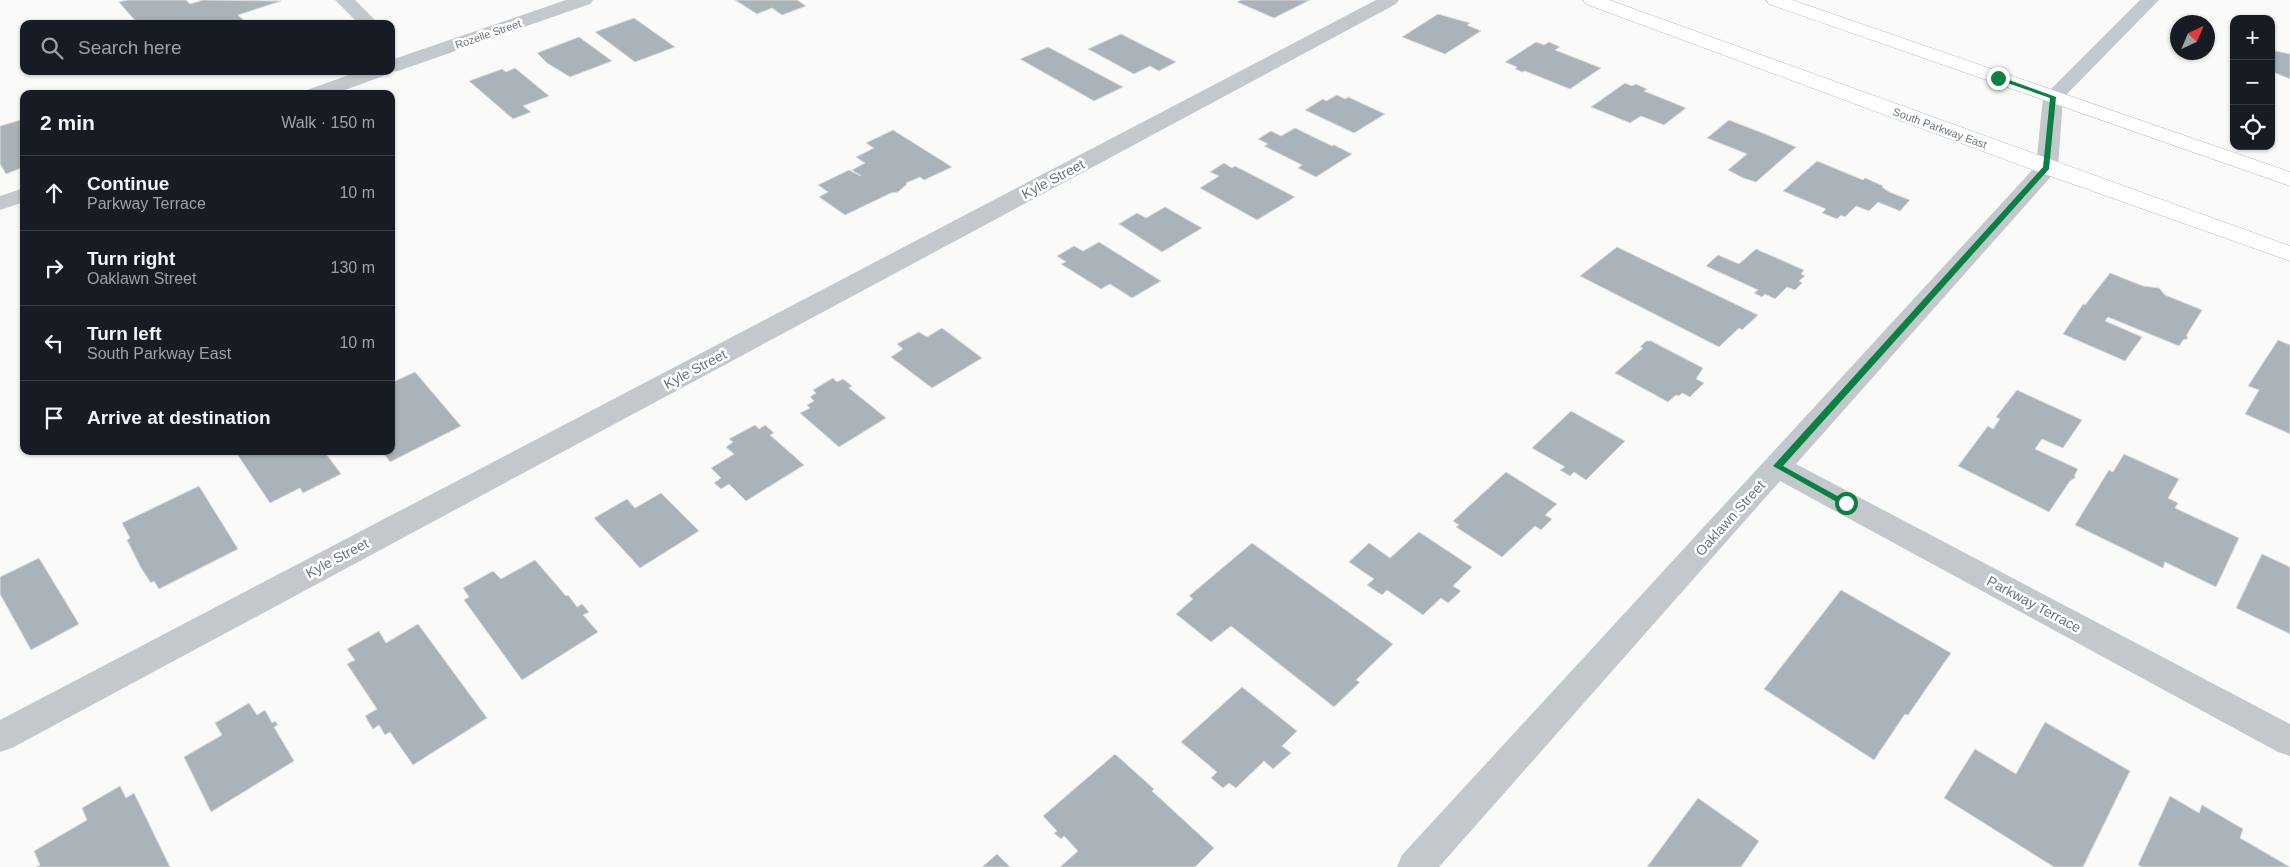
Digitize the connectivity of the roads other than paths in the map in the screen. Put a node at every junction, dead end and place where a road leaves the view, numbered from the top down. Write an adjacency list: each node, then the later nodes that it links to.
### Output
1 (344, 0): 7 (street)
2 (584, 0): 8 (street, Rozelle Street)
3 (1390, 0): 18 (street, Kyle Street)
4 (1592, 0): 12 (main road, South Parkway East)
5 (1775, 0): 11 (main road)
6 (2150, 0): 11 (street)
7 (366, 20)
8 (400, 59)
9 (368, 75): 10 (street)
10 (325, 90)
11 (2053, 97): 12 (street); 13 (main road)
12 (2047, 168): 16 (main road, South Parkway East); 17 (street, Oaklawn Street)
13 (2290, 179)
14 (20, 196): 15 (street)
15 (0, 203)
16 (2290, 254)
17 (1777, 466): 19 (street, Parkway Terrace); 20 (street, Oaklawn Street)
18 (0, 737)
19 (2290, 741)
20 (1415, 867)

